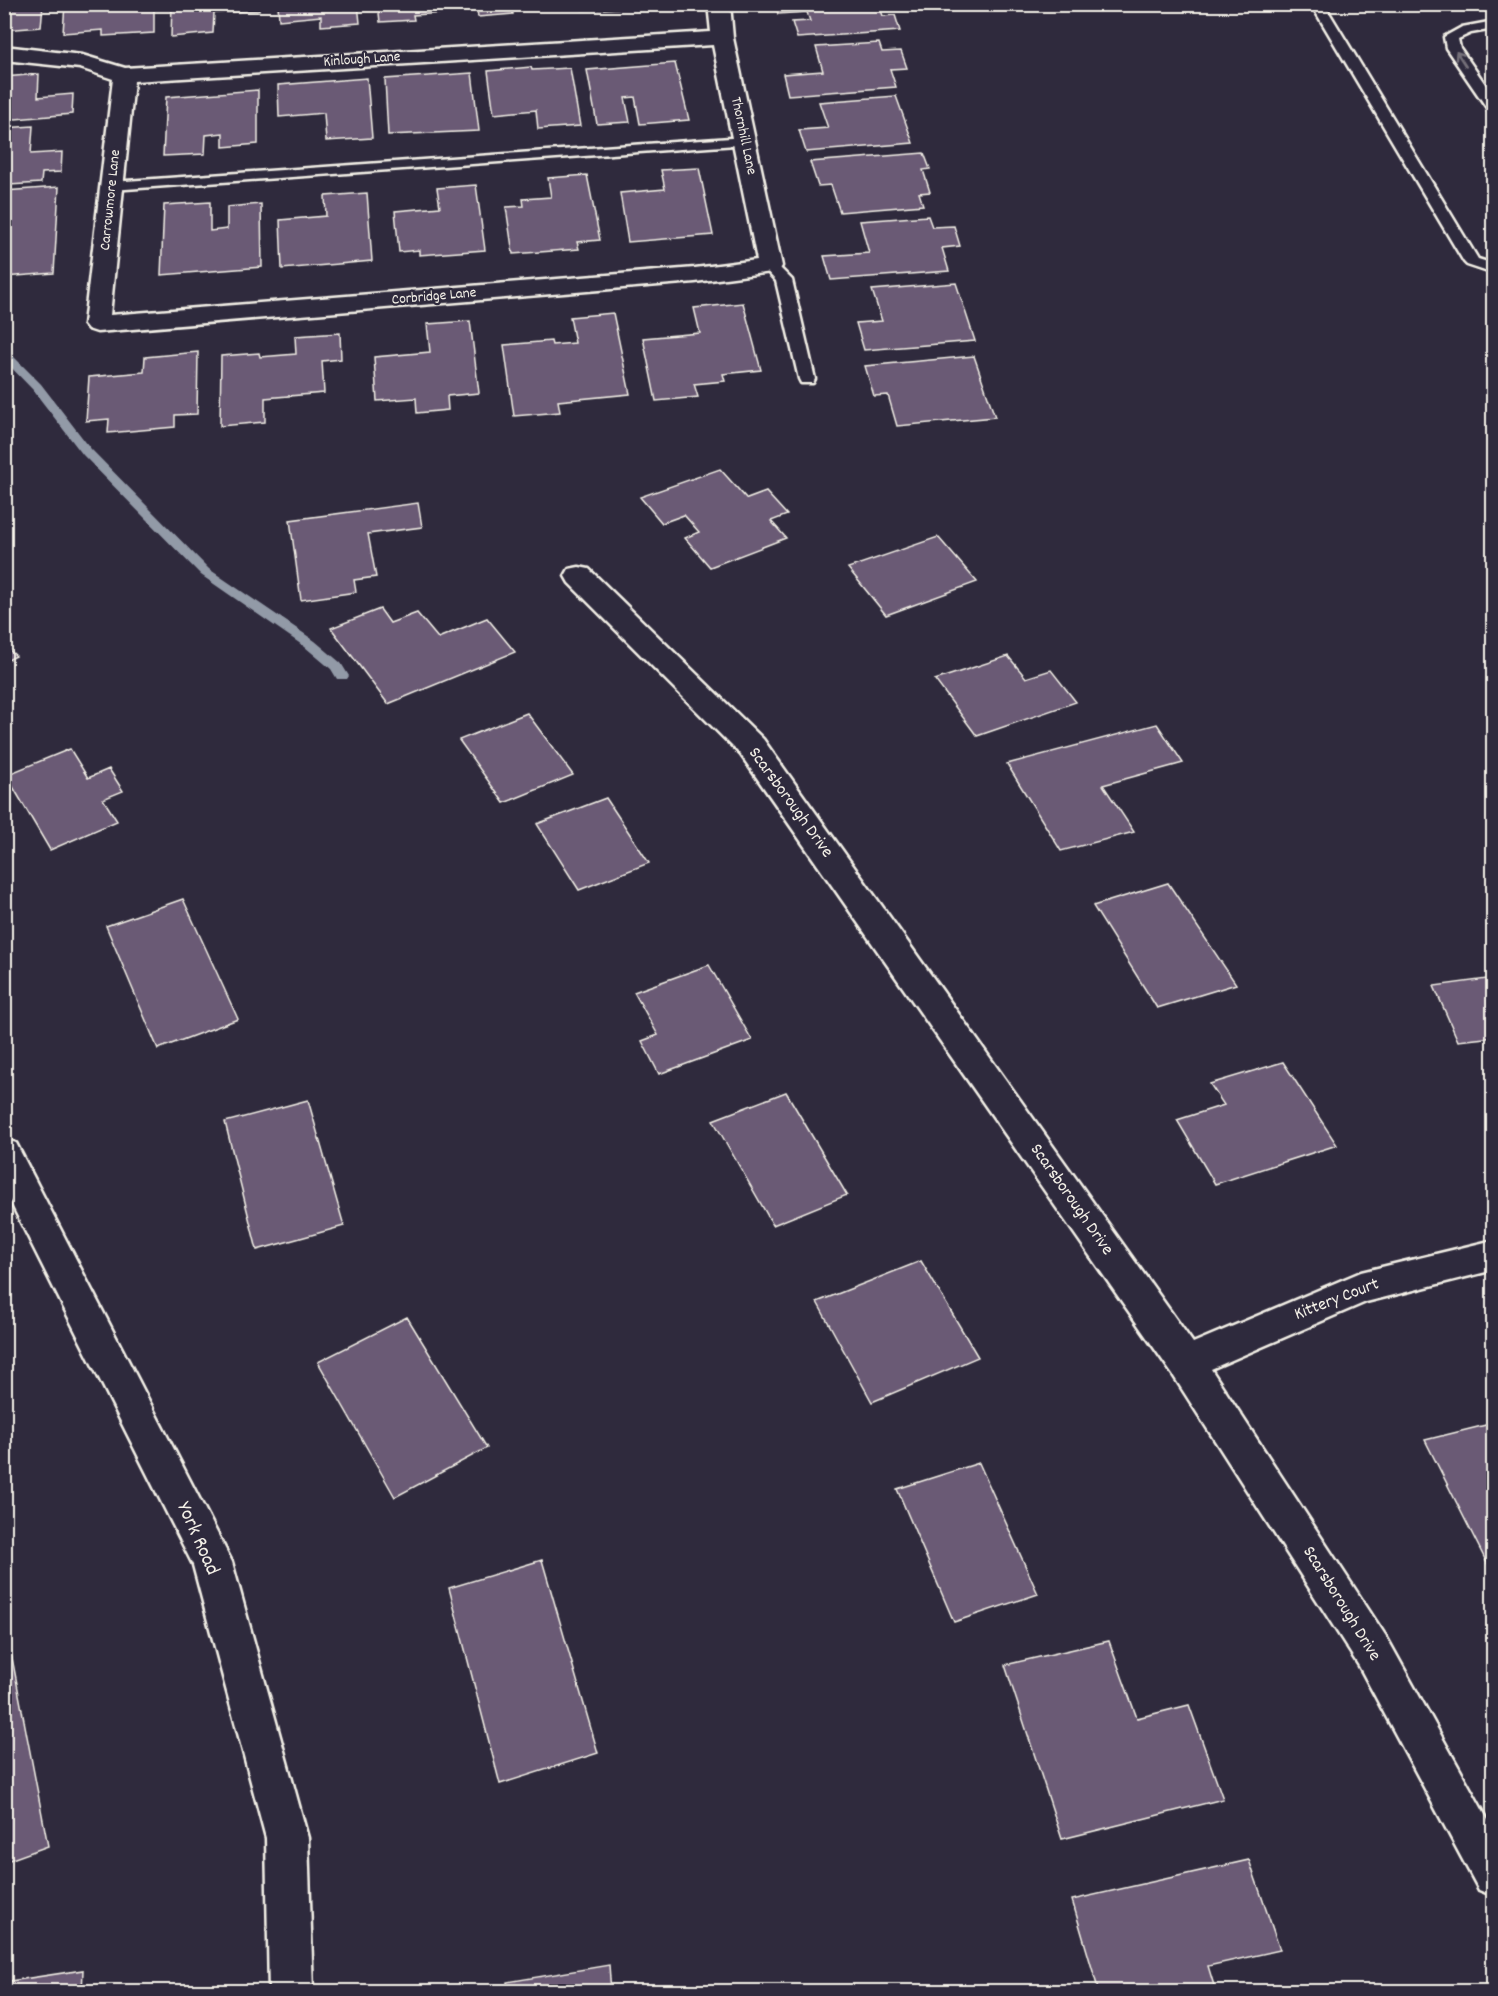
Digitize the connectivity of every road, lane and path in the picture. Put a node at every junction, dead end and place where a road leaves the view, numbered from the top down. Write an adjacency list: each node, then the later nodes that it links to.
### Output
1 (719, 4): 4 (street, Thornhill Lane)
2 (1317, 4): 11 (lane)
3 (1494, 26): 7 (lane, one-way to 3)
4 (722, 38): 6 (street, Kinlough Lane); 8 (street, Thornhill Lane)
5 (4, 53): 6 (street, Kinlough Lane)
6 (124, 75): 9 (street, Carrowmore Lane)
7 (1494, 108)
8 (745, 141): 9 (lane); 10 (street, Thornhill Lane)
9 (112, 186): 12 (street, Carrowmore Lane)
10 (770, 266): 12 (street, Corbridge Lane); 13 (lane)
11 (1494, 269)
12 (97, 324)
13 (807, 379)
14 (579, 576): 17 (street, Scarsborough Drive)
15 (4, 1153): 19 (street, York Road)
16 (1494, 1255): 17 (street, Kittery Court)
17 (1186, 1363): 18 (street, Scarsborough Drive)
18 (1494, 1875)
19 (291, 1992)

